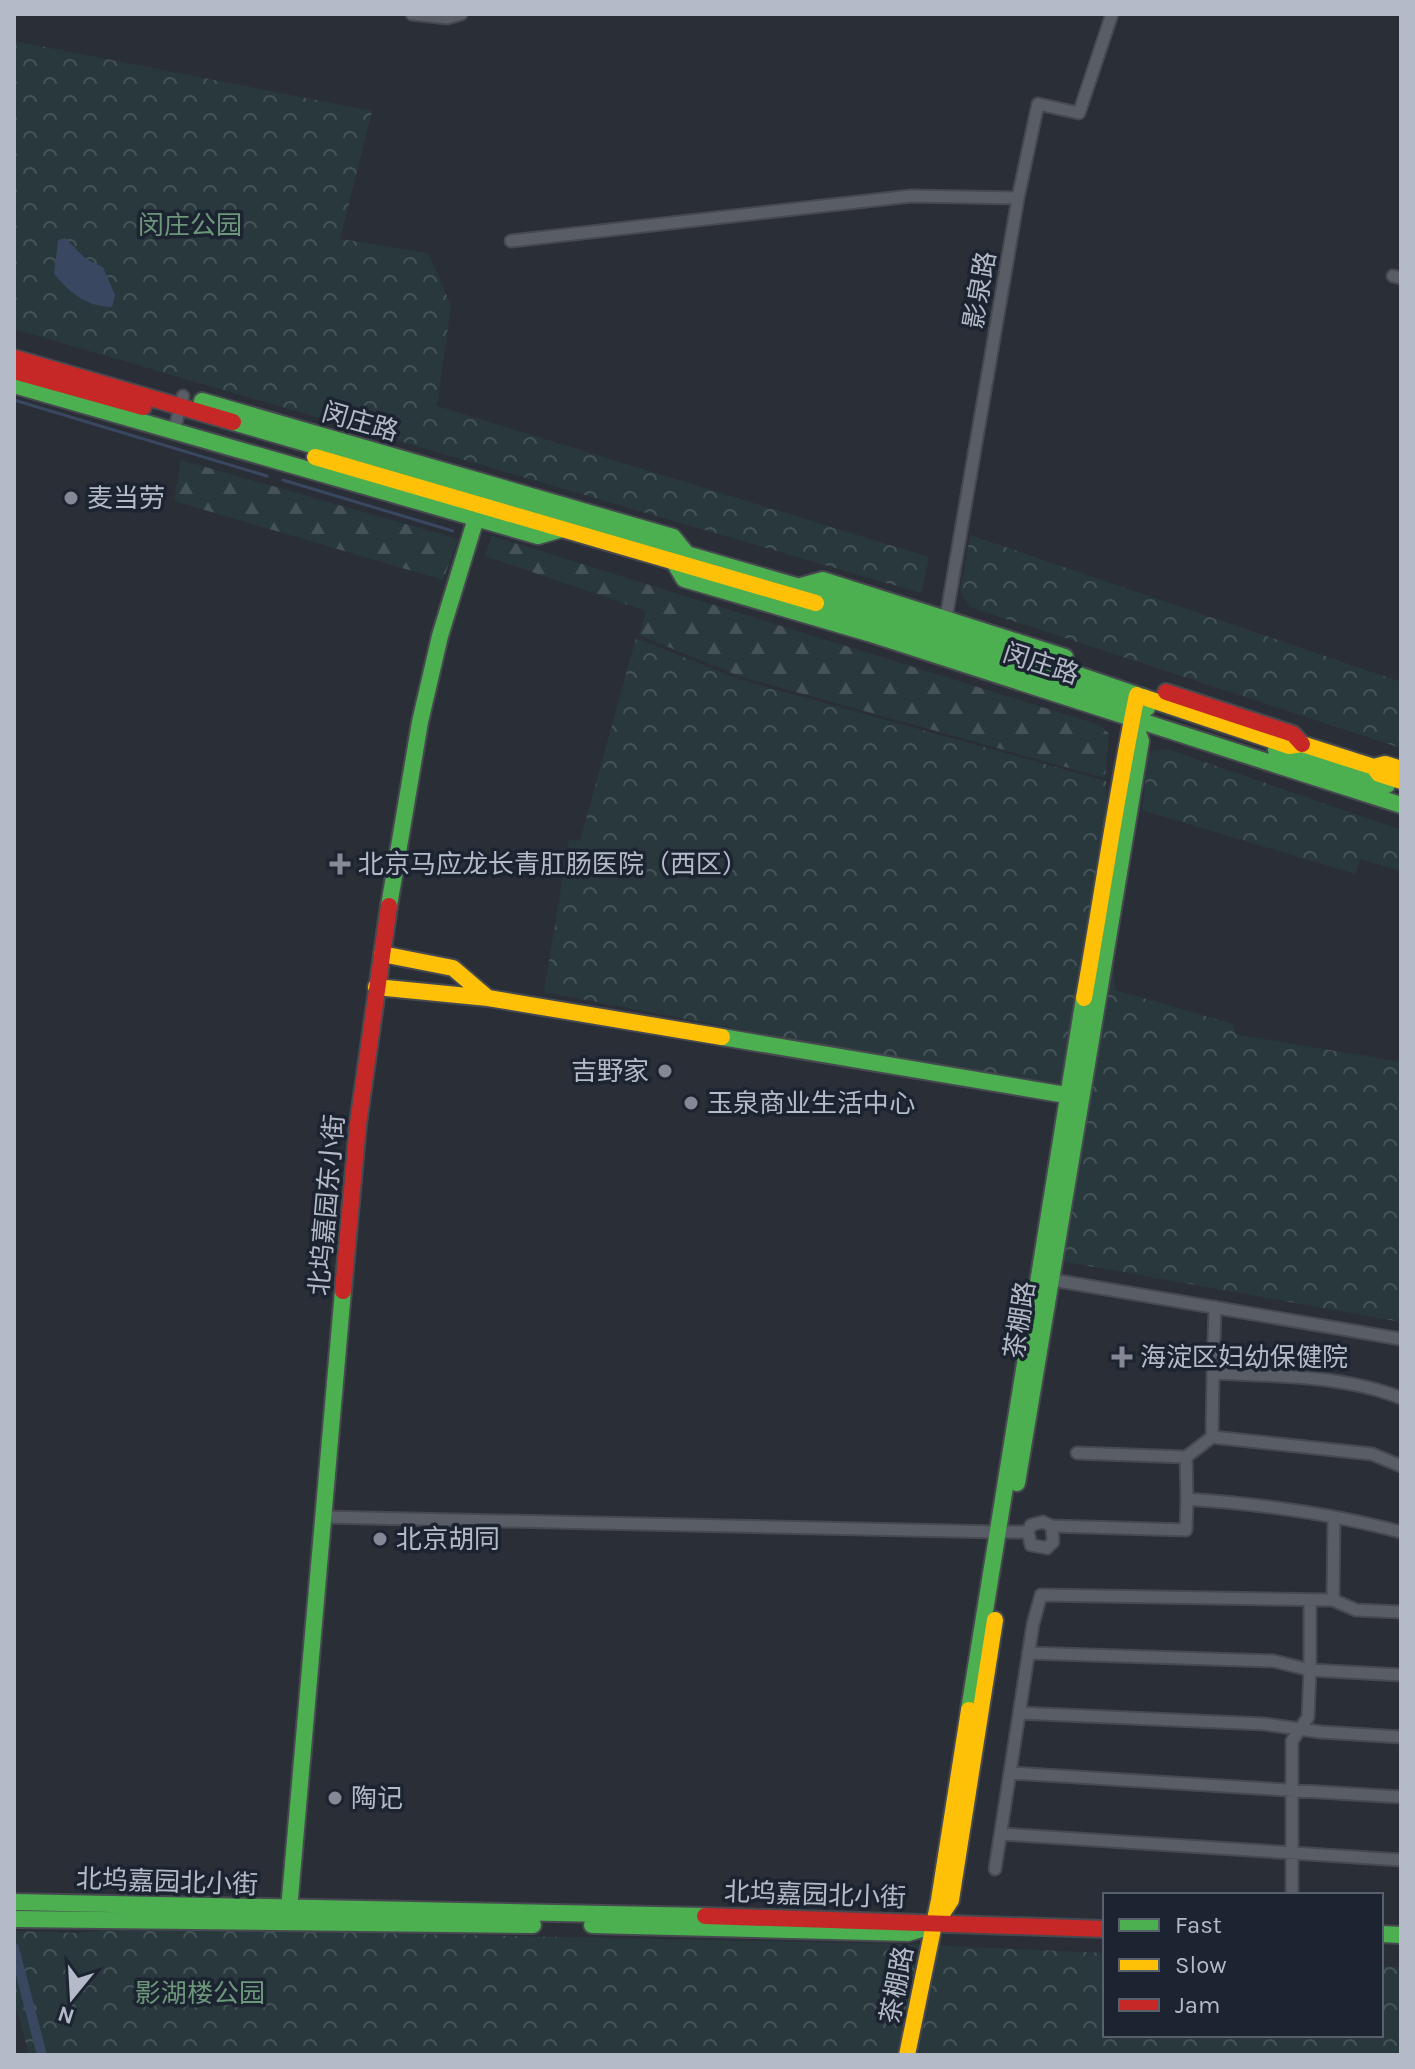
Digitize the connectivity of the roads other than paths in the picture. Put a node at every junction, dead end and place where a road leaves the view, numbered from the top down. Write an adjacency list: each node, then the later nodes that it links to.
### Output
1 (412, 14): 2 (street)
2 (461, 14)
3 (1112, 14): 4 (street, 影泉路)
4 (1018, 198): 5 (street); 13 (street, 影泉路)
5 (511, 241)
6 (14, 346): 10 (street, 闵庄路)
7 (14, 358): 10 (street, 闵庄路)
8 (14, 371): 10 (street, 闵庄路)
9 (14, 385): 10 (street, 闵庄路)
10 (179, 413): 11 (street, 闵庄路); 12 (street, 闵庄路)
11 (478, 512): 12 (street, 闵庄路); 20 (street, 北坞嘉园东小街)
12 (680, 557): 13 (street, 闵庄路); 14 (street, 闵庄路)
13 (945, 623): 14 (street, 闵庄路); 15 (street, 闵庄路)
14 (1135, 705): 15 (street, 闵庄路); 18 (street, 闵庄路); 19 (street, 闵庄路); 23 (street, 茶棚路)
15 (1297, 739): 16 (street, 闵庄路)
16 (1387, 767): 17 (street, 闵庄路)
17 (1401, 781)
18 (1401, 790)
19 (1401, 805)
20 (382, 954): 21 (street, 北坞嘉园东小街); 22 (street)
21 (376, 987): 22 (street); 34 (street, 北坞嘉园东小街)
22 (488, 998): 23 (street)
23 (1074, 1096): 24 (street, 茶棚路)
24 (1045, 1279): 25 (street); 37 (street, 茶棚路)
25 (1215, 1307): 26 (street); 27 (street)
26 (1401, 1339)
27 (1213, 1373): 28 (street); 29 (street)
28 (1401, 1398)
29 (1212, 1437): 31 (street); 32 (street)
30 (1077, 1453): 31 (street)
31 (1186, 1457): 33 (street)
32 (1401, 1466)
33 (1187, 1499): 35 (street); 36 (street)
34 (324, 1517): 37 (street); 58 (street, 北坞嘉园东小街)
35 (1334, 1517): 39 (street); 40 (street)
36 (1052, 1526): 38 (street); 38 (street)
37 (1004, 1532): 38 (street); 60 (street, 茶棚路)
38 (1028, 1532)
39 (1401, 1532)
40 (1333, 1600): 41 (street); 42 (street)
41 (1310, 1602): 43 (street); 44 (street)
42 (1401, 1612)
43 (1028, 1653): 44 (street); 46 (street)
44 (1310, 1670): 45 (street); 47 (street)
45 (1401, 1675)
46 (1019, 1713): 47 (street); 49 (street)
47 (1300, 1728): 48 (street); 50 (street)
48 (1401, 1737)
49 (1011, 1773): 50 (street); 52 (street)
50 (1290, 1791): 51 (street); 53 (street)
51 (1401, 1797)
52 (1002, 1834): 53 (street); 55 (street)
53 (1289, 1853): 54 (street); 56 (street)
54 (1401, 1860)
55 (995, 1869)
56 (1292, 1893)
57 (14, 1902): 58 (street, 北坞嘉园北小街)
58 (289, 1915): 59 (street, 北坞嘉园北小街); 60 (street, 北坞嘉园北小街)
59 (14, 1919)
60 (933, 1925): 61 (street, 北坞嘉园北小街); 62 (street, 茶棚路)
61 (1103, 1929)
62 (907, 2055)

